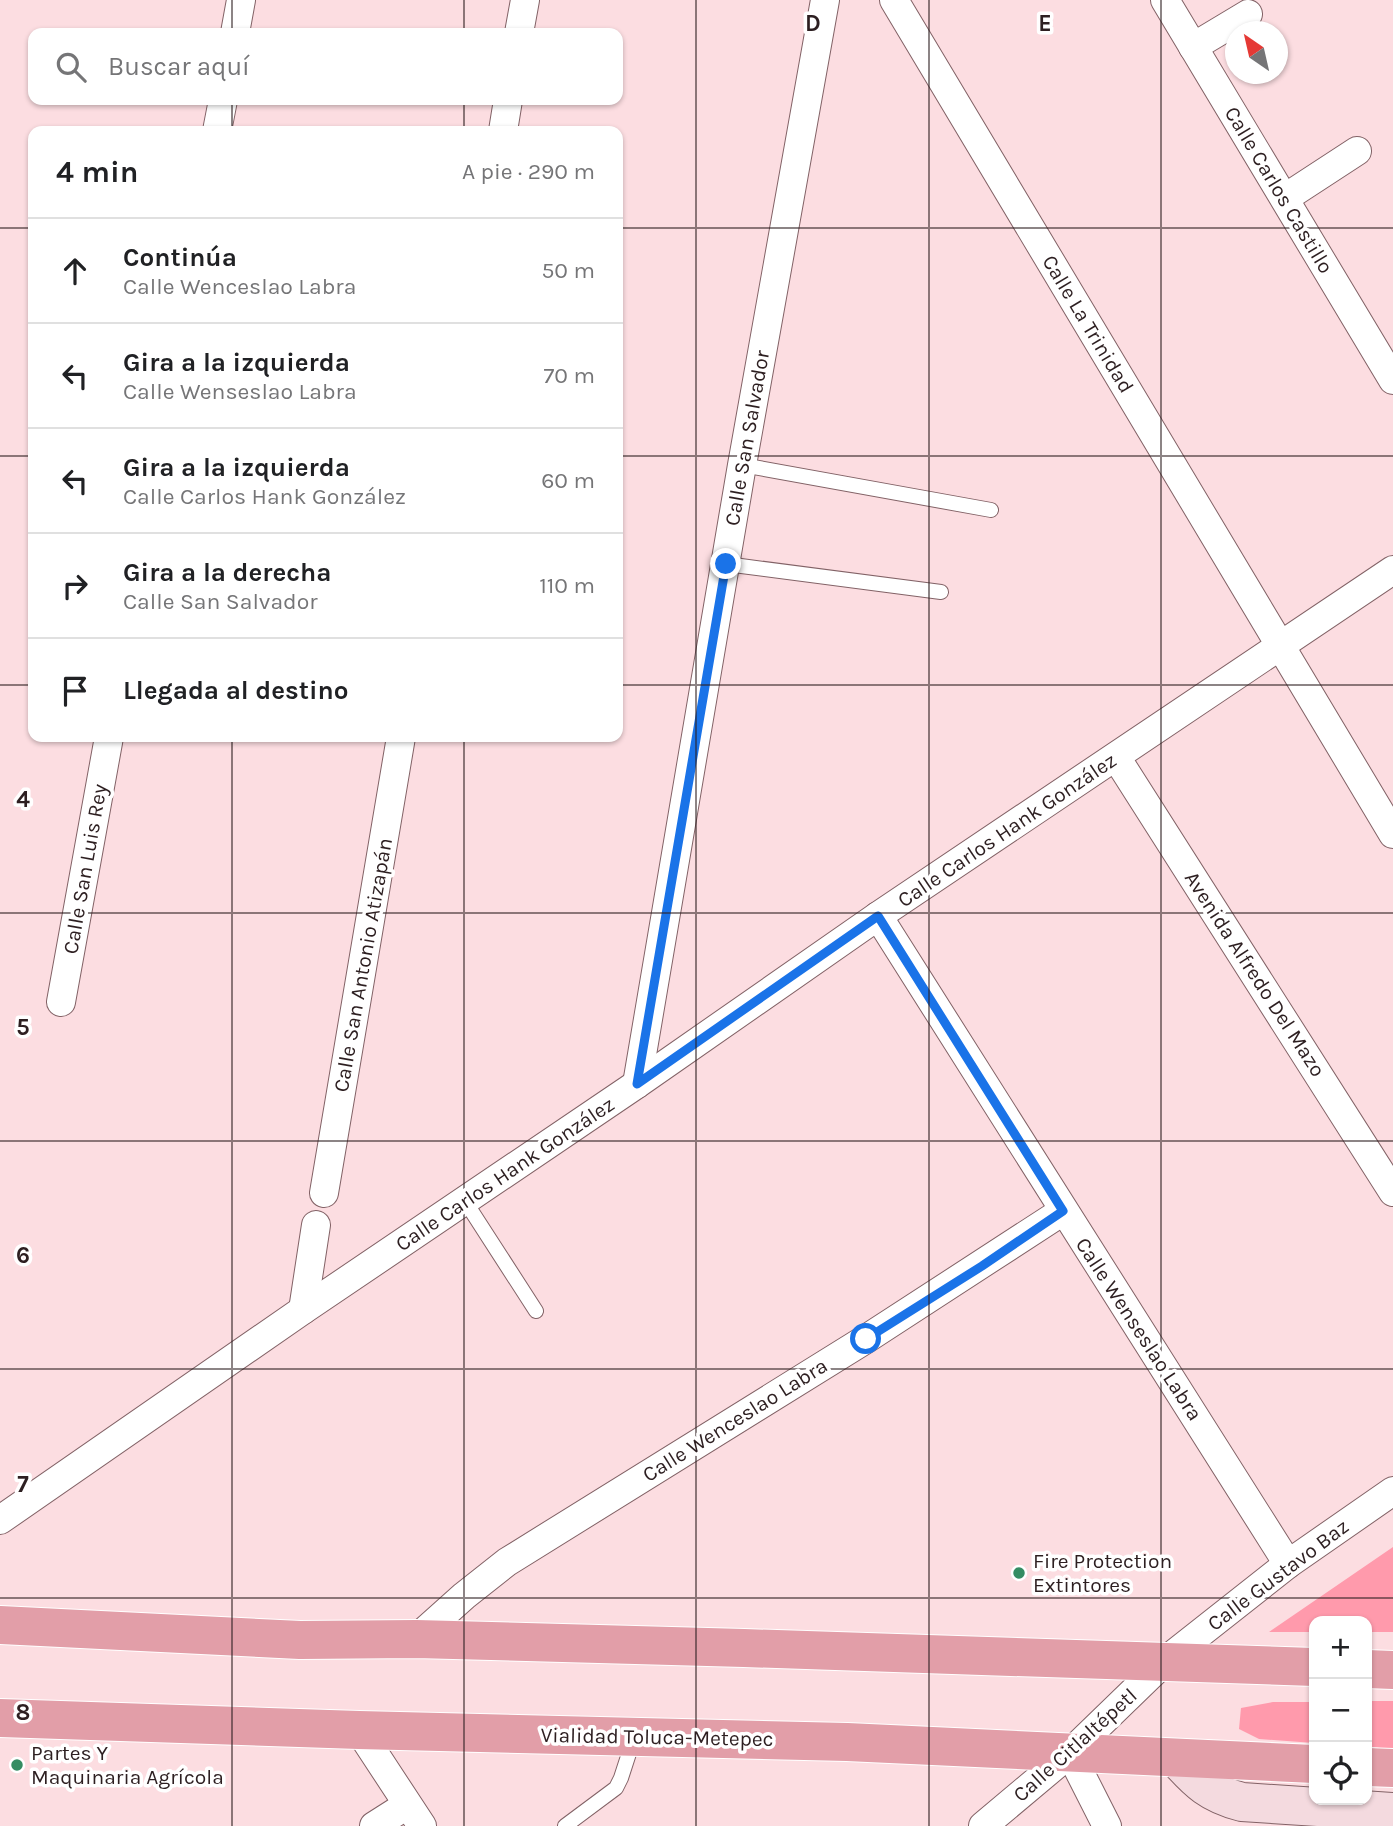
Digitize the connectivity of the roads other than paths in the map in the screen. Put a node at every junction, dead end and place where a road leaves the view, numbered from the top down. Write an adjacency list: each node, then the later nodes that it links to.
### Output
1 (241, 0): 7 (street)
2 (525, 0): 8 (street)
3 (825, 0): 18 (street, Calle San Salvador)
4 (894, 0): 23 (street, Calle La Trinidad)
5 (1165, 0): 9 (street, Calle Carlos Castillo)
6 (1248, 14): 9 (street)
7 (236, 28)
8 (520, 28)
9 (1193, 47): 15 (street, Calle Carlos Castillo)
10 (222, 105): 12 (street)
11 (507, 105): 13 (street)
12 (218, 126)
13 (504, 126)
14 (1357, 151): 15 (street)
15 (1285, 198): 16 (street, Calle Carlos Castillo)
16 (1384, 346): 17 (street, Calle Carlos Castillo)
17 (1393, 380)
18 (742, 466): 19 (lane); 20 (street, Calle San Salvador)
19 (991, 510)
20 (726, 564): 22 (lane); 30 (street, Calle San Salvador)
21 (1393, 570): 23 (street, Calle Carlos Hank González)
22 (941, 592)
23 (1281, 648): 26 (street, Calle Carlos Hank González); 27 (street, Calle La Trinidad)
24 (108, 742): 29 (street, Calle San Luis Rey)
25 (400, 742): 32 (street, Calle San Antonio Atizapán)
26 (1116, 757): 28 (street, Calle Carlos Hank González); 31 (street, Avenida Alfredo Del Mazo)
27 (1393, 834)
28 (878, 916): 30 (street, Calle Carlos Hank González); 34 (street, Calle Wenseslao Labra)
29 (61, 1002)
30 (637, 1084): 33 (street, Calle Carlos Hank González)
31 (1393, 1192)
32 (324, 1193)
33 (465, 1201): 36 (street, Calle Carlos Hank González); 37 (lane)
34 (1063, 1211): 40 (street, Calle Wenseslao Labra); 42 (street, Calle Wenceslao Labra)
35 (316, 1225): 36 (street)
36 (303, 1310): 39 (street, Calle Carlos Hank González)
37 (536, 1311)
38 (1393, 1490): 40 (street, Calle Gustavo Baz)
39 (0, 1520)
40 (1288, 1564): 43 (street, Calle Gustavo Baz)
41 (0, 1625): 42 (highway)
42 (416, 1639): 43 (highway)
43 (1165, 1661): 44 (highway); 50 (street, Calle Citlaltépetl)
44 (1309, 1667)
45 (1372, 1669): 46 (highway)
46 (1393, 1670)
47 (0, 1718): 48 (highway, Vialidad Toluca-Metepec)
48 (359, 1730): 49 (highway, Vialidad Toluca-Metepec); 56 (street)
49 (635, 1736): 50 (highway, Vialidad Toluca-Metepec); 58 (lane)
50 (1070, 1753): 51 (highway, Vialidad Toluca-Metepec); 59 (street, Calle Citlaltépetl); 60 (street)
51 (1177, 1758): 52 (highway, Vialidad Toluca-Metepec); 55 (main road)
52 (1309, 1764)
53 (1372, 1767): 54 (highway)
54 (1393, 1768)
55 (1393, 1812)
56 (414, 1815): 57 (street)
57 (374, 1826)
58 (565, 1826)
59 (983, 1826)
60 (1107, 1826)

